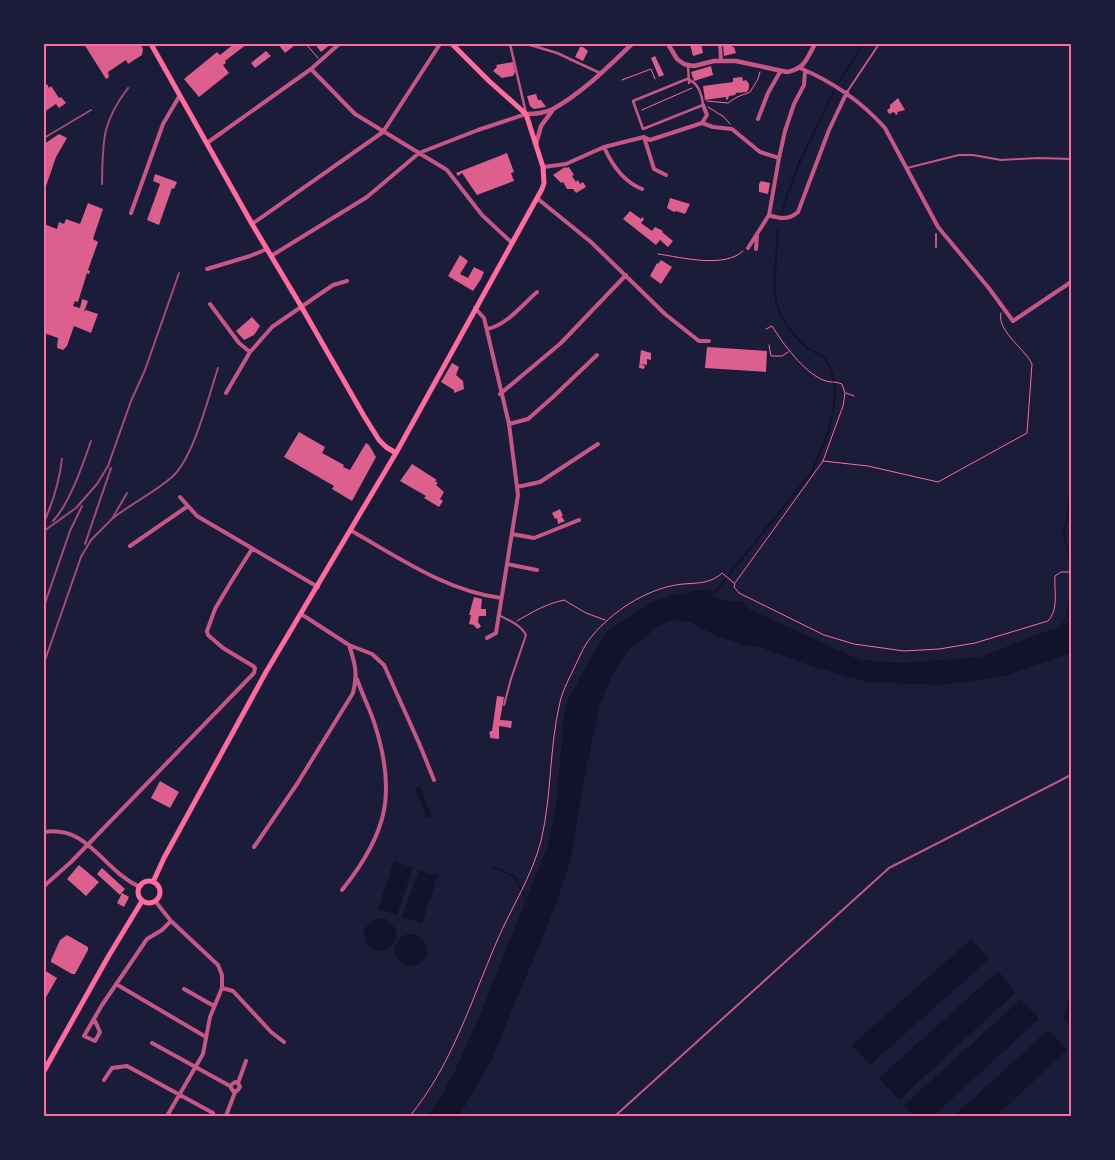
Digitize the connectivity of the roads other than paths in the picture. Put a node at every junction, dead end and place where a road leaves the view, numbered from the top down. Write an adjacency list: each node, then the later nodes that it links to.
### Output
1 (151, 44): 22 (main road)
2 (339, 44): 15 (street)
3 (440, 44): 28 (street)
4 (452, 44): 25 (main road)
5 (510, 44): 25 (street)
6 (526, 44): 18 (street)
7 (632, 44): 18 (street)
8 (668, 44): 13 (street)
9 (720, 44): 12 (street)
10 (815, 44): 14 (street)
11 (879, 44): 21 (lane)
12 (721, 60): 13 (street); 17 (street)
13 (688, 65): 20 (street)
14 (800, 68): 16 (street); 17 (street)
15 (311, 69): 28 (street); 30 (street)
16 (805, 71): 21 (street); 34 (street)
17 (780, 72): 26 (street)
18 (600, 73): 24 (street)
19 (692, 77): 20 (street)
20 (688, 81): 23 (street); 23 (street)
21 (847, 92): 37 (street); 42 (street)
22 (180, 95): 30 (main road); 41 (street)
23 (703, 105): 27 (street)
24 (552, 110): 25 (street); 31 (street)
25 (526, 114): 31 (main road); 33 (street)
26 (758, 119)
27 (702, 123): 29 (street); 34 (street)
28 (383, 132): 33 (street); 43 (street)
29 (644, 137): 32 (street); 38 (street)
30 (207, 143): 43 (main road)
31 (536, 144): 36 (main road)
32 (604, 147): 36 (street); 39 (street)
33 (419, 153): 46 (street); 51 (street)
34 (778, 158): 42 (street)
35 (1071, 159): 37 (lane)
36 (543, 167): 40 (main road)
37 (907, 168): 55 (street)
38 (666, 175)
39 (642, 189)
40 (538, 199): 46 (main road); 53 (street)
41 (131, 213)
42 (769, 215): 44 (street)
43 (252, 224): 49 (main road)
44 (757, 232): 48 (street); 50 (street)
45 (936, 234): 47 (lane)
46 (512, 243): 59 (main road)
47 (936, 247)
48 (748, 248)
49 (267, 249): 51 (main road); 52 (street)
50 (756, 249)
51 (271, 256): 58 (main road)
52 (207, 269)
53 (626, 275): 61 (street); 65 (street)
54 (347, 281): 58 (street)
55 (1071, 282)
56 (536, 292): 60 (street)
57 (210, 304): 62 (street)
58 (301, 306): 62 (street); 68 (main road)
59 (475, 308): 60 (street); 68 (main road)
60 (487, 329): 65 (street)
61 (709, 341)
62 (250, 352): 64 (street)
63 (597, 355): 66 (street)
64 (226, 394)
65 (500, 394): 66 (street)
66 (509, 424): 69 (street)
67 (598, 444): 69 (street)
68 (396, 452): 73 (main road)
69 (517, 487): 74 (street)
70 (180, 497): 71 (street)
71 (188, 506): 75 (street); 76 (street)
72 (579, 520): 74 (street)
73 (350, 530): 79 (main road); 80 (street)
74 (512, 534): 77 (street)
75 (130, 546)
76 (252, 549): 79 (street); 90 (street)
77 (507, 564): 78 (street); 80 (street)
78 (537, 570)
79 (318, 587): 81 (main road)
80 (499, 598): 82 (street)
81 (301, 614): 84 (street); 92 (main road)
82 (499, 615): 83 (street); 86 (lane)
83 (487, 638)
84 (348, 644): 85 (street); 88 (street)
85 (357, 679): 91 (street); 95 (street)
86 (504, 705)
87 (1071, 775): 118 (lane)
88 (434, 780)
89 (44, 832): 90 (street)
90 (88, 845): 93 (street); 94 (street)
91 (254, 848)
92 (153, 882): 94 (main road); 97 (main road)
93 (44, 886)
94 (140, 887): 96 (main road)
95 (342, 890)
96 (142, 901): 97 (main road); 109 (main road)
97 (155, 901): 98 (street)
98 (172, 921): 99 (street); 100 (street)
99 (116, 984): 103 (street); 104 (street)
100 (222, 988): 102 (street); 105 (street)
101 (184, 989): 102 (street)
102 (214, 1006): 104 (street)
103 (94, 1019): 103 (street)
104 (206, 1037): 108 (street)
105 (284, 1042)
106 (152, 1043): 108 (street)
107 (246, 1061): 111 (street)
108 (196, 1067): 112 (street); 114 (street)
109 (44, 1071)
110 (104, 1080): 114 (street)
111 (238, 1083): 112 (street); 113 (street)
112 (230, 1086): 113 (street)
113 (234, 1092): 117 (street)
114 (179, 1094): 115 (street); 116 (street)
115 (213, 1113)
116 (167, 1116)
117 (226, 1116)
118 (615, 1116)

